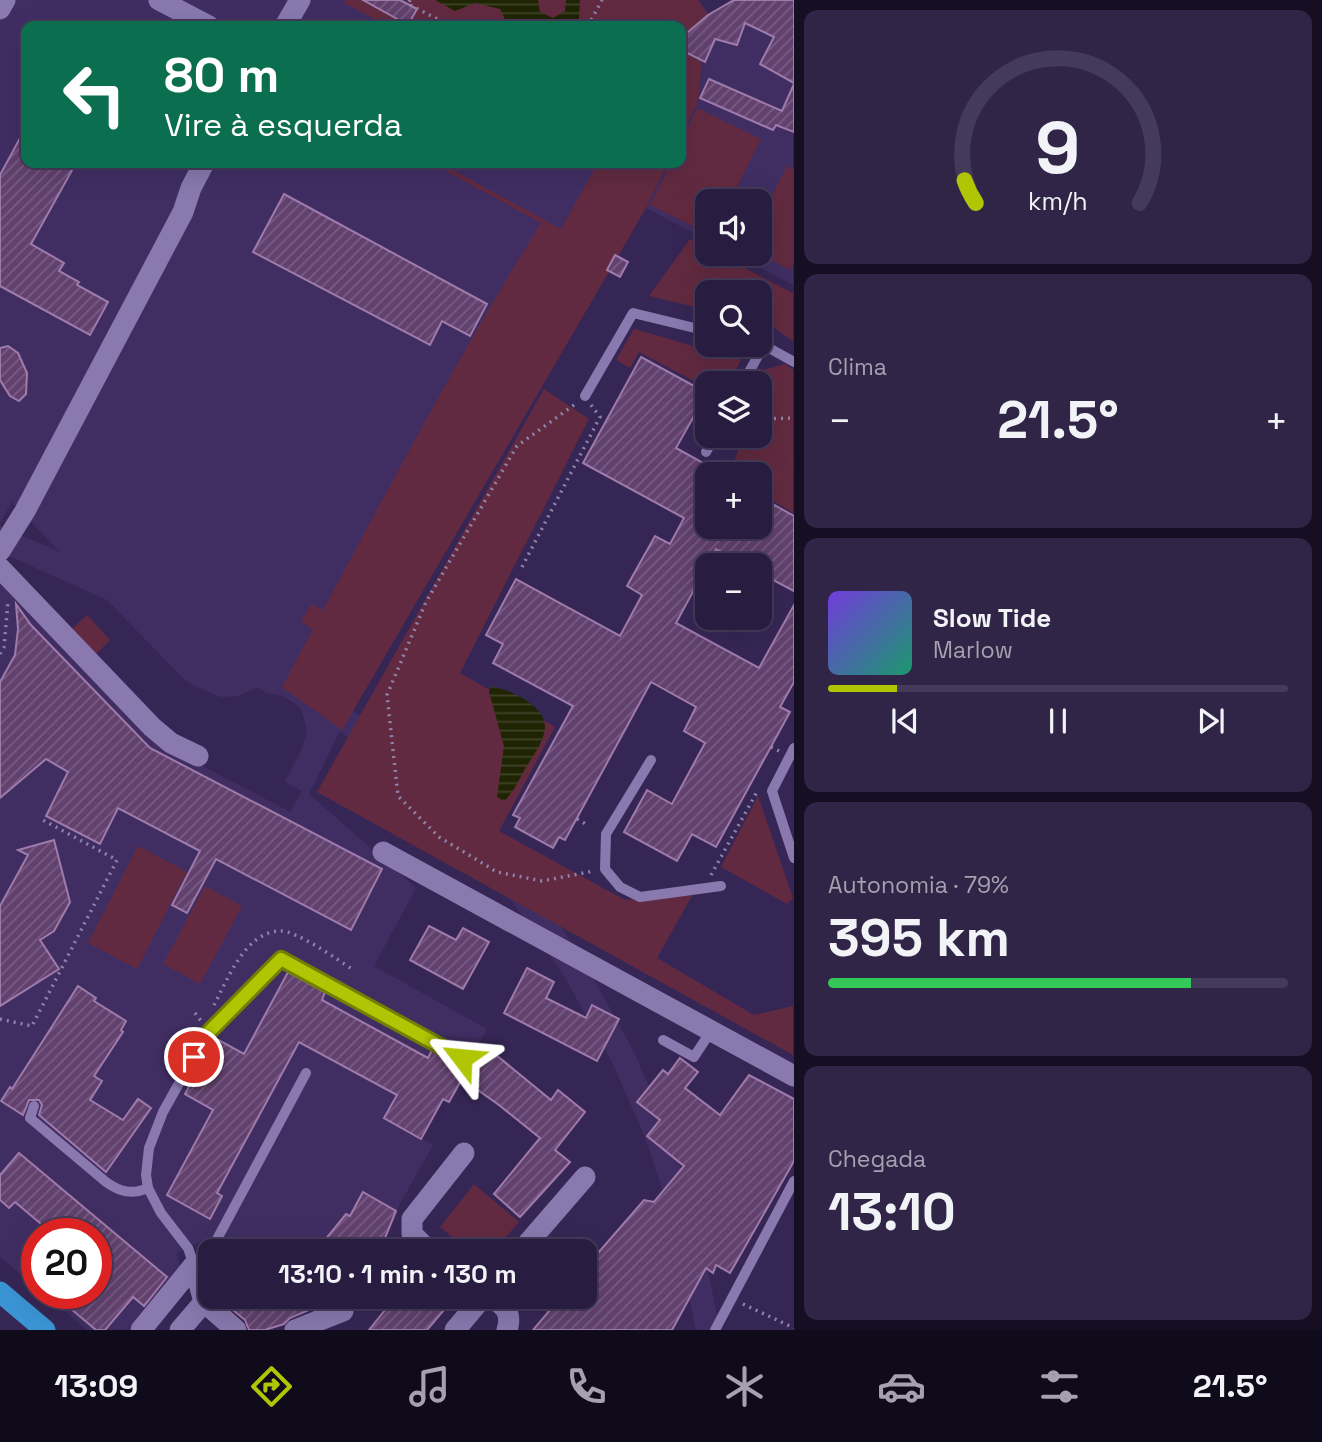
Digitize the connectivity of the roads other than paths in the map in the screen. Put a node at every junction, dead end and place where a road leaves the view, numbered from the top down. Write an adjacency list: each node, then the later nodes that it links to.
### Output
1 (5, 0): 4 (street)
2 (159, 0): 5 (street)
3 (299, 0): 6 (street)
4 (0, 9)
5 (199, 21)
6 (288, 21)
7 (201, 168): 14 (street)
8 (695, 328): 11 (lane)
9 (772, 350): 10 (lane)
10 (793, 362)
11 (585, 396)
12 (708, 448): 13 (lane)
13 (706, 452)
14 (0, 551)
15 (0, 568): 17 (street)
16 (793, 748): 20 (lane)
17 (198, 756)
18 (651, 760): 21 (lane)
19 (383, 852): 22 (street)
20 (793, 858)
21 (721, 886)
22 (712, 1031): 23 (lane); 26 (street)
23 (663, 1040)
24 (462, 1058): 31 (lane)
25 (306, 1073): 34 (lane)
26 (793, 1076)
27 (34, 1106): 31 (lane)
28 (464, 1153): 32 (street)
29 (585, 1177): 33 (street)
30 (793, 1181): 42 (lane)
31 (148, 1188): 34 (lane)
32 (417, 1239)
33 (531, 1239)
34 (194, 1265): 35 (street); 44 (street)
35 (198, 1280)
36 (0, 1292): 43 (main road)
37 (198, 1309): 45 (street)
38 (212, 1309): 46 (street)
39 (473, 1309): 48 (street)
40 (505, 1309): 49 (street)
41 (343, 1311): 47 (street)
42 (717, 1327)
43 (46, 1330)
44 (141, 1330)
45 (180, 1330)
46 (236, 1330)
47 (295, 1330)
48 (455, 1330)
49 (507, 1330)

